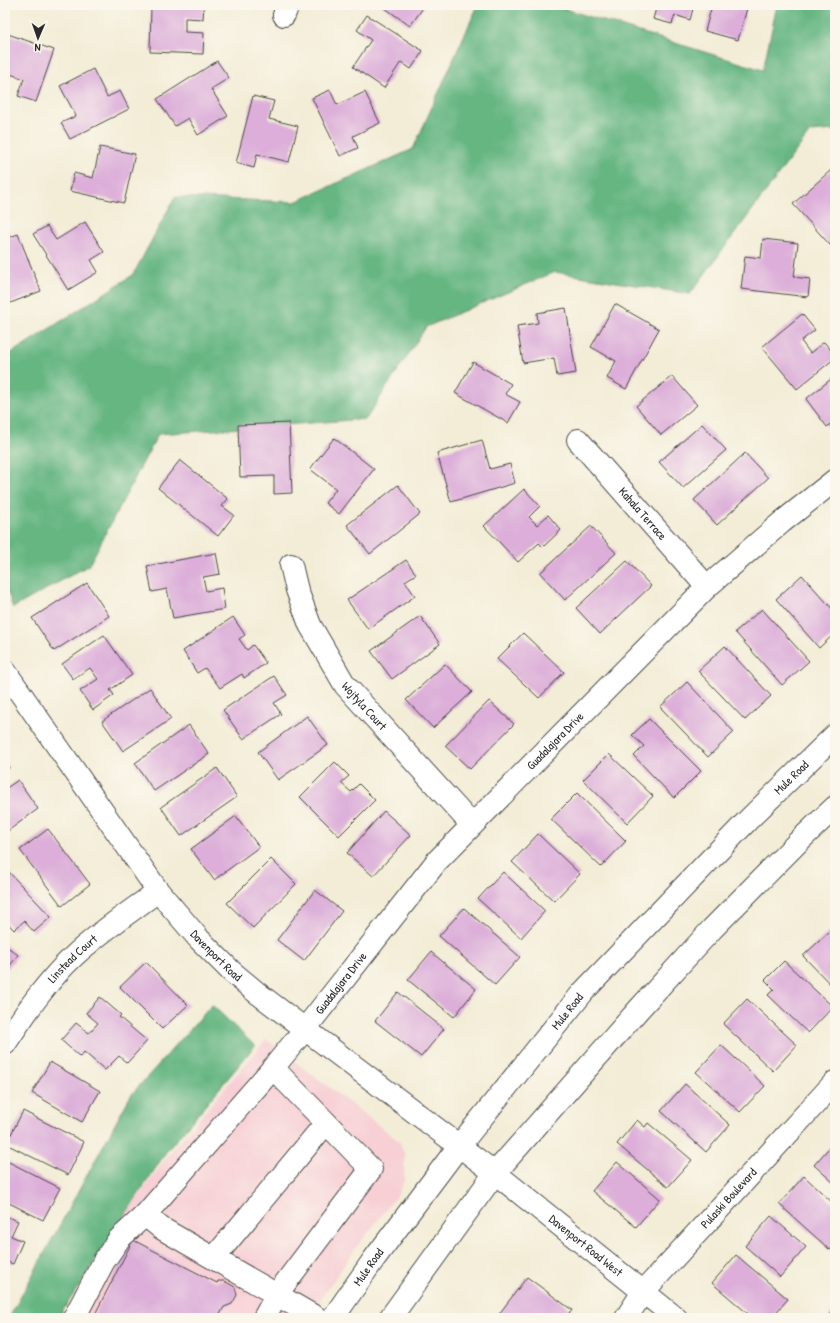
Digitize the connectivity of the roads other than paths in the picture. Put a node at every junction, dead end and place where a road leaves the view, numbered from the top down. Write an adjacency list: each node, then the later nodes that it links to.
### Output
1 (578, 440): 4 (street, Kahala Terrace)
2 (835, 480): 4 (street, Guadalajara Drive)
3 (292, 565): 8 (street, Wojtyla Court)
4 (708, 587): 8 (street, Guadalajara Drive)
5 (5, 672): 9 (street, Davenport Road)
6 (835, 735): 15 (street, Mule Road)
7 (835, 807): 16 (street)
8 (472, 825): 10 (street, Guadalajara Drive)
9 (158, 891): 10 (street, Davenport Road); 11 (street, Linstead Court)
10 (305, 1029): 12 (street, Guadalajara Drive); 15 (street, Davenport Road)
11 (5, 1044)
12 (273, 1068): 14 (street); 17 (street, Guadalajara Drive)
13 (835, 1082): 19 (street, Pulaski Boulevard)
14 (326, 1123): 18 (street); 20 (street)
15 (459, 1146): 16 (street, Davenport Road); 24 (street, Mule Road)
16 (495, 1173): 19 (street, Davenport Road West); 25 (street)
17 (145, 1215): 18 (street); 21 (street, Guadalajara Drive)
18 (214, 1258): 20 (street)
19 (643, 1292): 26 (street, Pulaski Boulevard); 27 (street, Davenport Road West)
20 (276, 1294): 22 (street); 23 (street)
21 (74, 1318)
22 (264, 1318)
23 (317, 1318)
24 (333, 1318)
25 (390, 1318)
26 (626, 1318)
27 (676, 1318)

